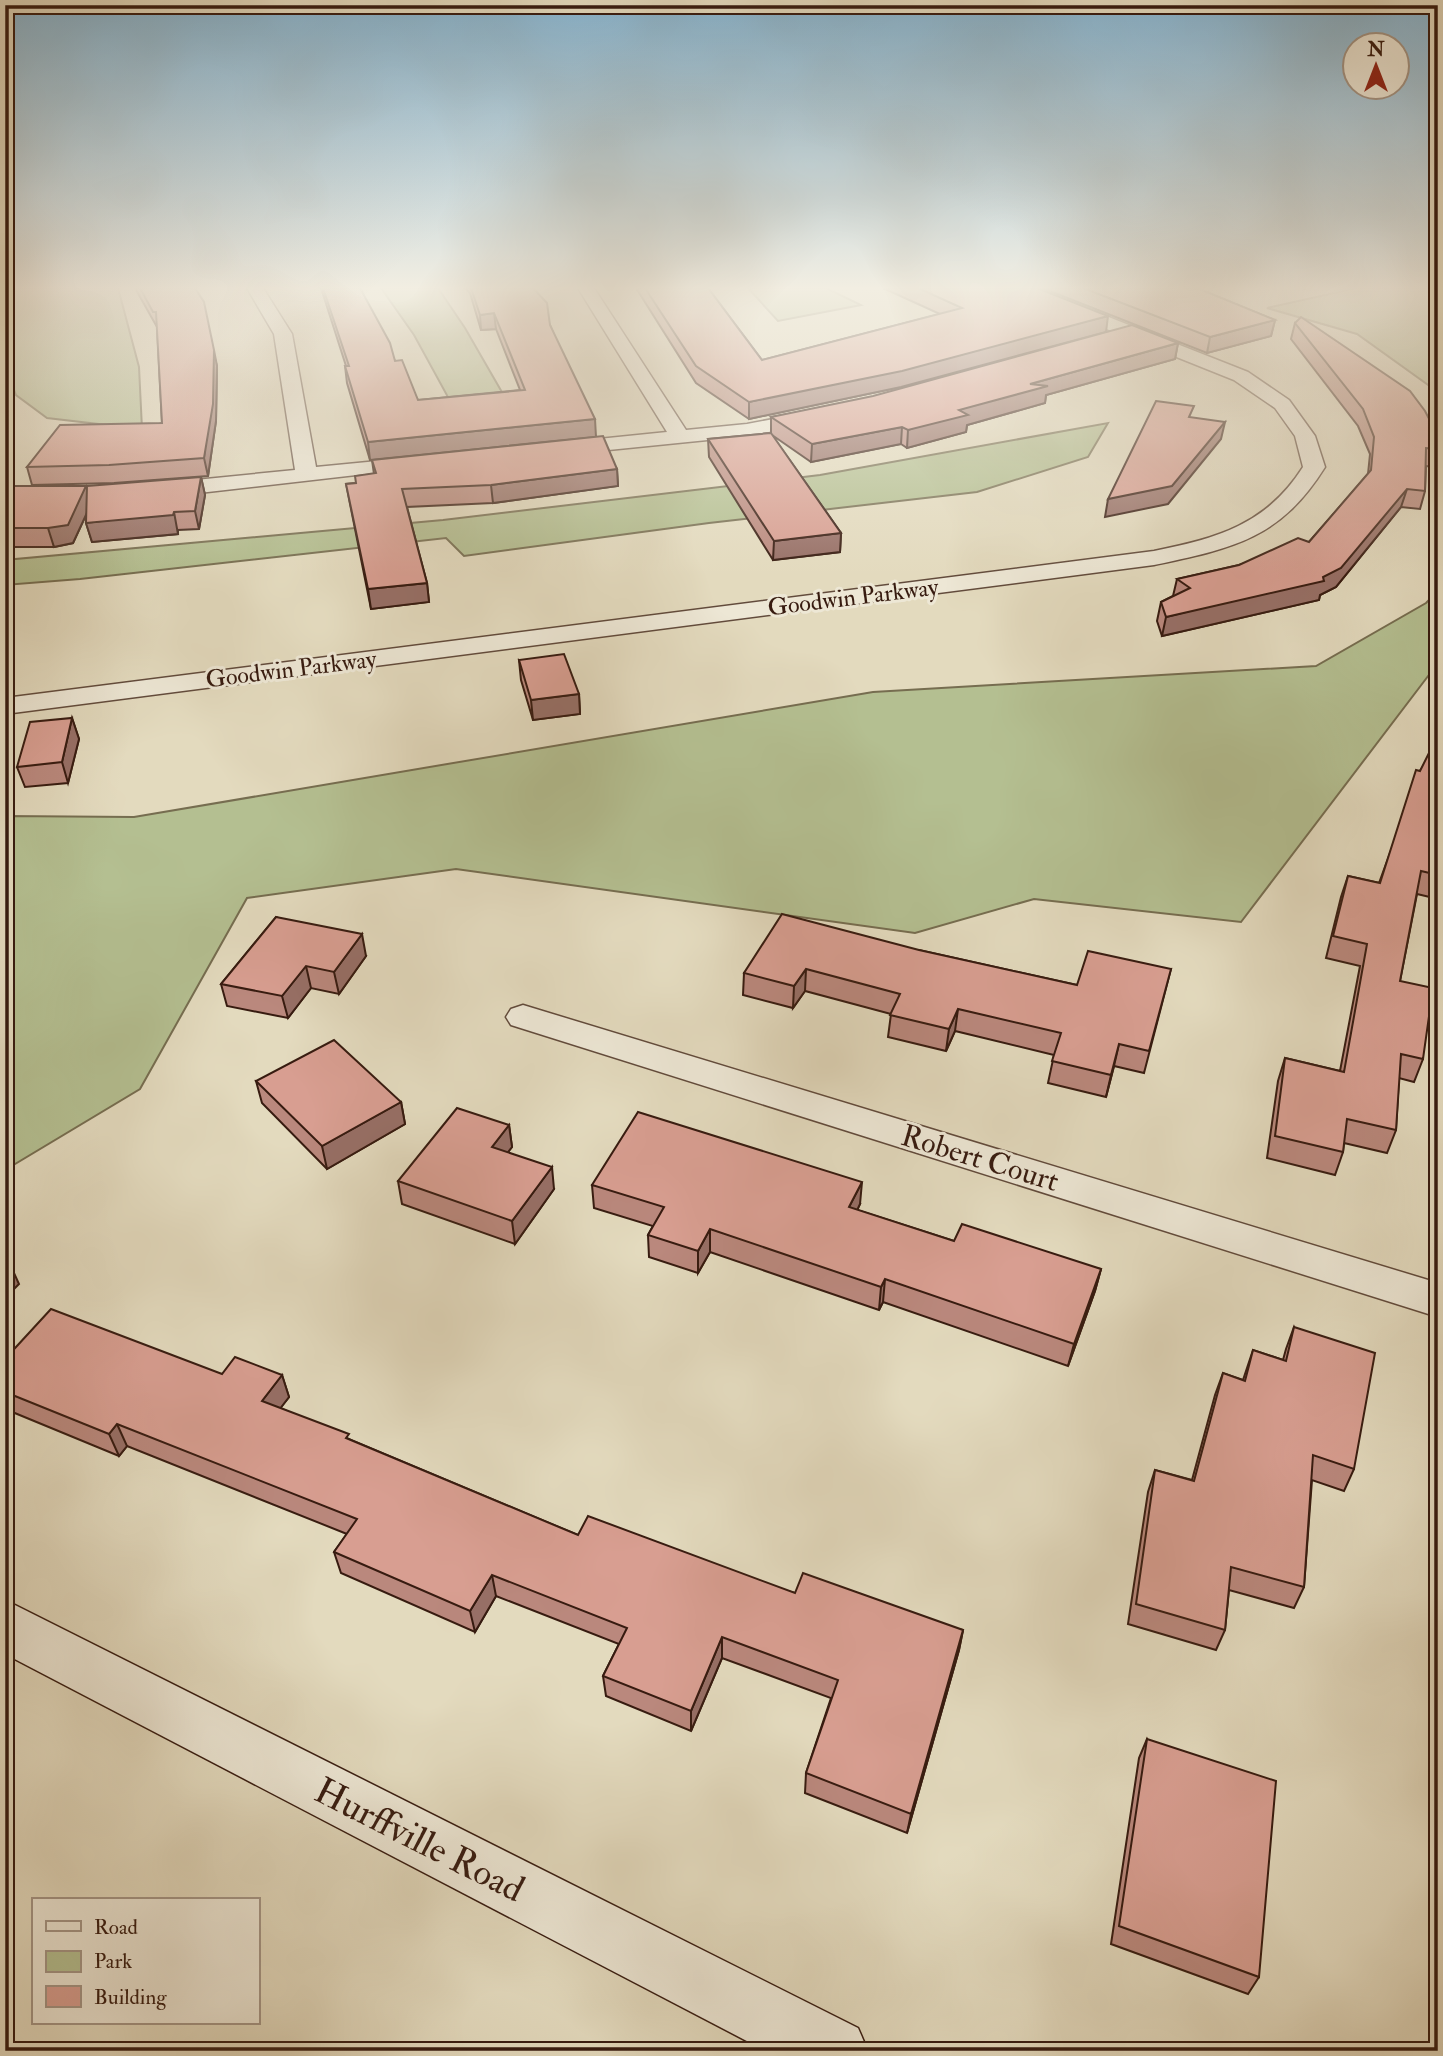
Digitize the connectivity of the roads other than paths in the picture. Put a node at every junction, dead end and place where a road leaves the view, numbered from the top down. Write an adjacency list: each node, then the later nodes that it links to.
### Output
1 (292, 384): 8 (street)
2 (647, 384): 5 (street)
3 (1253, 384): 10 (street, Goodwin Parkway)
4 (840, 411): 5 (street)
5 (680, 437): 6 (street)
6 (542, 451)
7 (445, 461): 8 (street)
8 (307, 475): 9 (street)
9 (130, 493)
10 (5, 706)
11 (523, 1017): 12 (street, Robert Court)
12 (1438, 1300)
13 (5, 1626): 14 (street, Hurffville Road)
14 (835, 2051)

